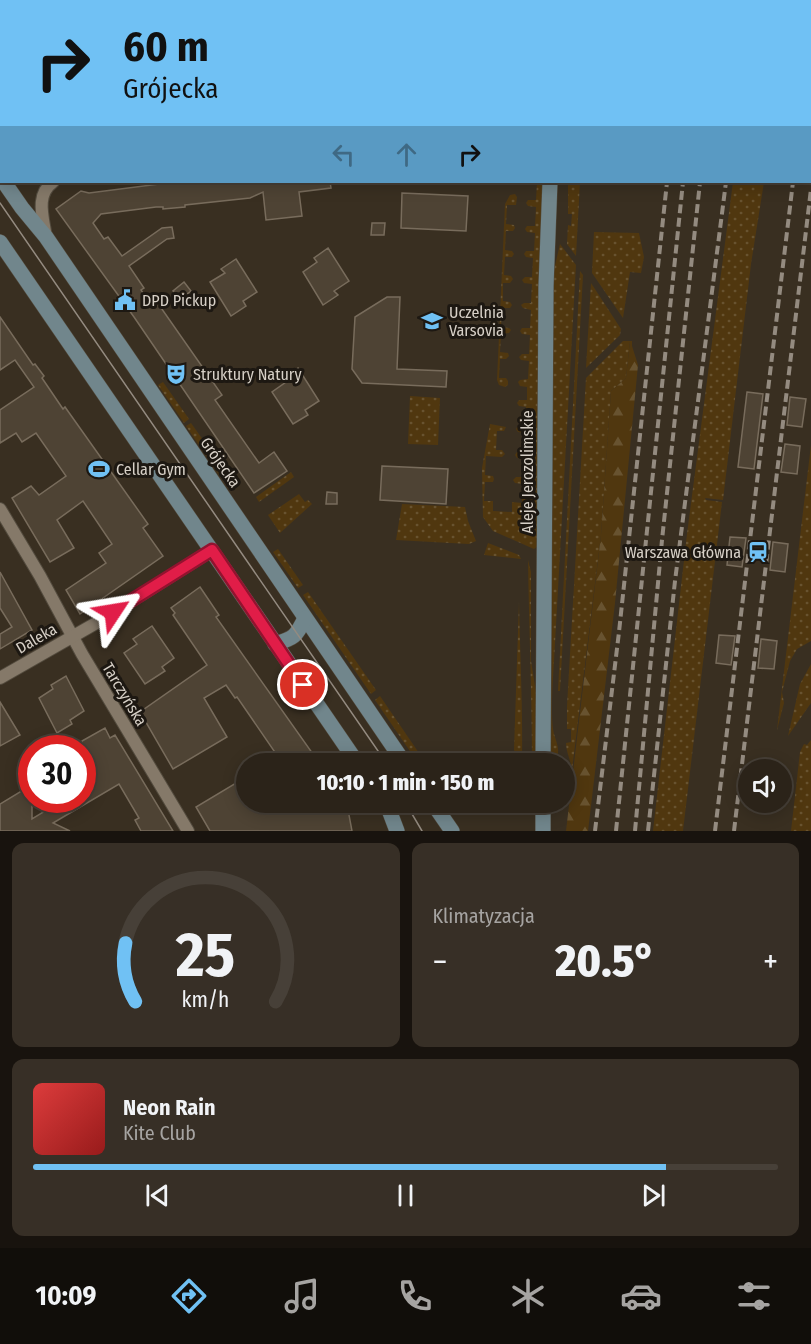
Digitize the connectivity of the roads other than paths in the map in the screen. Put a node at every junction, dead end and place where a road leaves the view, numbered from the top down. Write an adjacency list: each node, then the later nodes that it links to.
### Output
1 (52, 183): 4 (street)
2 (550, 183): 14 (main road, Aleje Jerozolimskie)
3 (5, 184): 4 (main road, Grójecka)
4 (46, 237): 8 (main road, Grójecka)
5 (3, 249): 7 (main road)
6 (0, 509): 9 (street, Tarczyńska)
7 (212, 550): 9 (street, Daleka); 10 (main road)
8 (305, 618): 10 (main road); 13 (main road, Grójecka)
9 (73, 636): 11 (street, Daleka); 18 (street, Tarczyńska)
10 (275, 644): 12 (main road)
11 (0, 678)
12 (350, 753)
13 (397, 753)
14 (543, 753)
15 (390, 813): 19 (main road)
16 (440, 813): 20 (main road)
17 (543, 813): 21 (main road)
18 (188, 831)
19 (397, 831)
20 (452, 831)
21 (543, 831)

